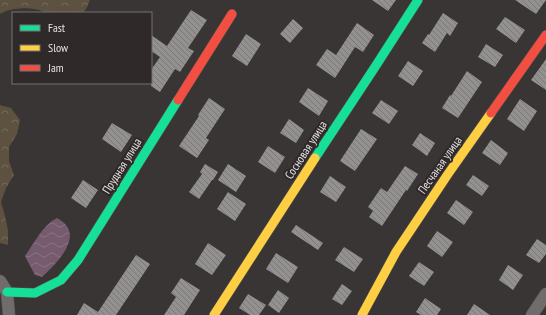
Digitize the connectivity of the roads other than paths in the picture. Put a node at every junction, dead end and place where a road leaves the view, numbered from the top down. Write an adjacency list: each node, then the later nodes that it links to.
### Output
1 (418, 0): 7 (street, Сосновая улица)
2 (232, 14): 4 (street, Прудная улица)
3 (546, 35): 8 (street, Песчаная улица)
4 (3, 286): 6 (street)
5 (546, 294): 9 (street)
6 (9, 315)
7 (214, 315)
8 (362, 315)
9 (532, 315)

